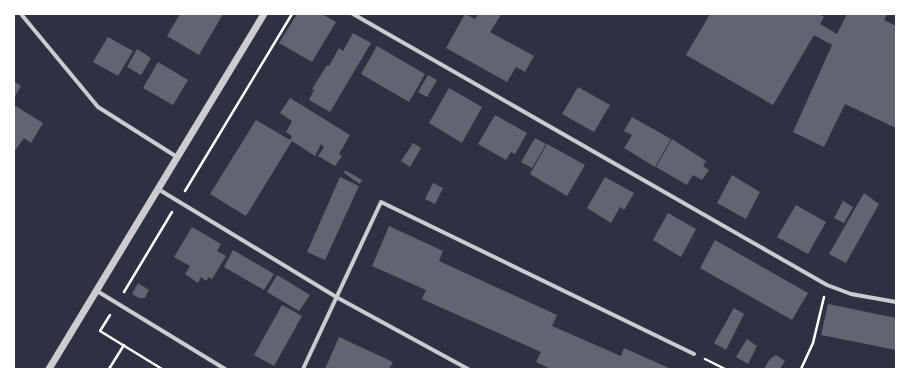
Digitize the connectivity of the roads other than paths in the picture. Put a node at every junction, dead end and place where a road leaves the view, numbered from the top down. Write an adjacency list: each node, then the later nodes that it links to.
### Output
1 (21, 14): 4 (street)
2 (264, 14): 4 (street)
3 (353, 14): 8 (street)
4 (177, 157): 5 (street)
5 (158, 189): 6 (street); 7 (street)
6 (97, 291): 10 (street); 11 (street)
7 (338, 298): 9 (street); 12 (street); 13 (street)
8 (896, 302)
9 (694, 354)
10 (49, 369)
11 (225, 369)
12 (303, 369)
13 (468, 369)

